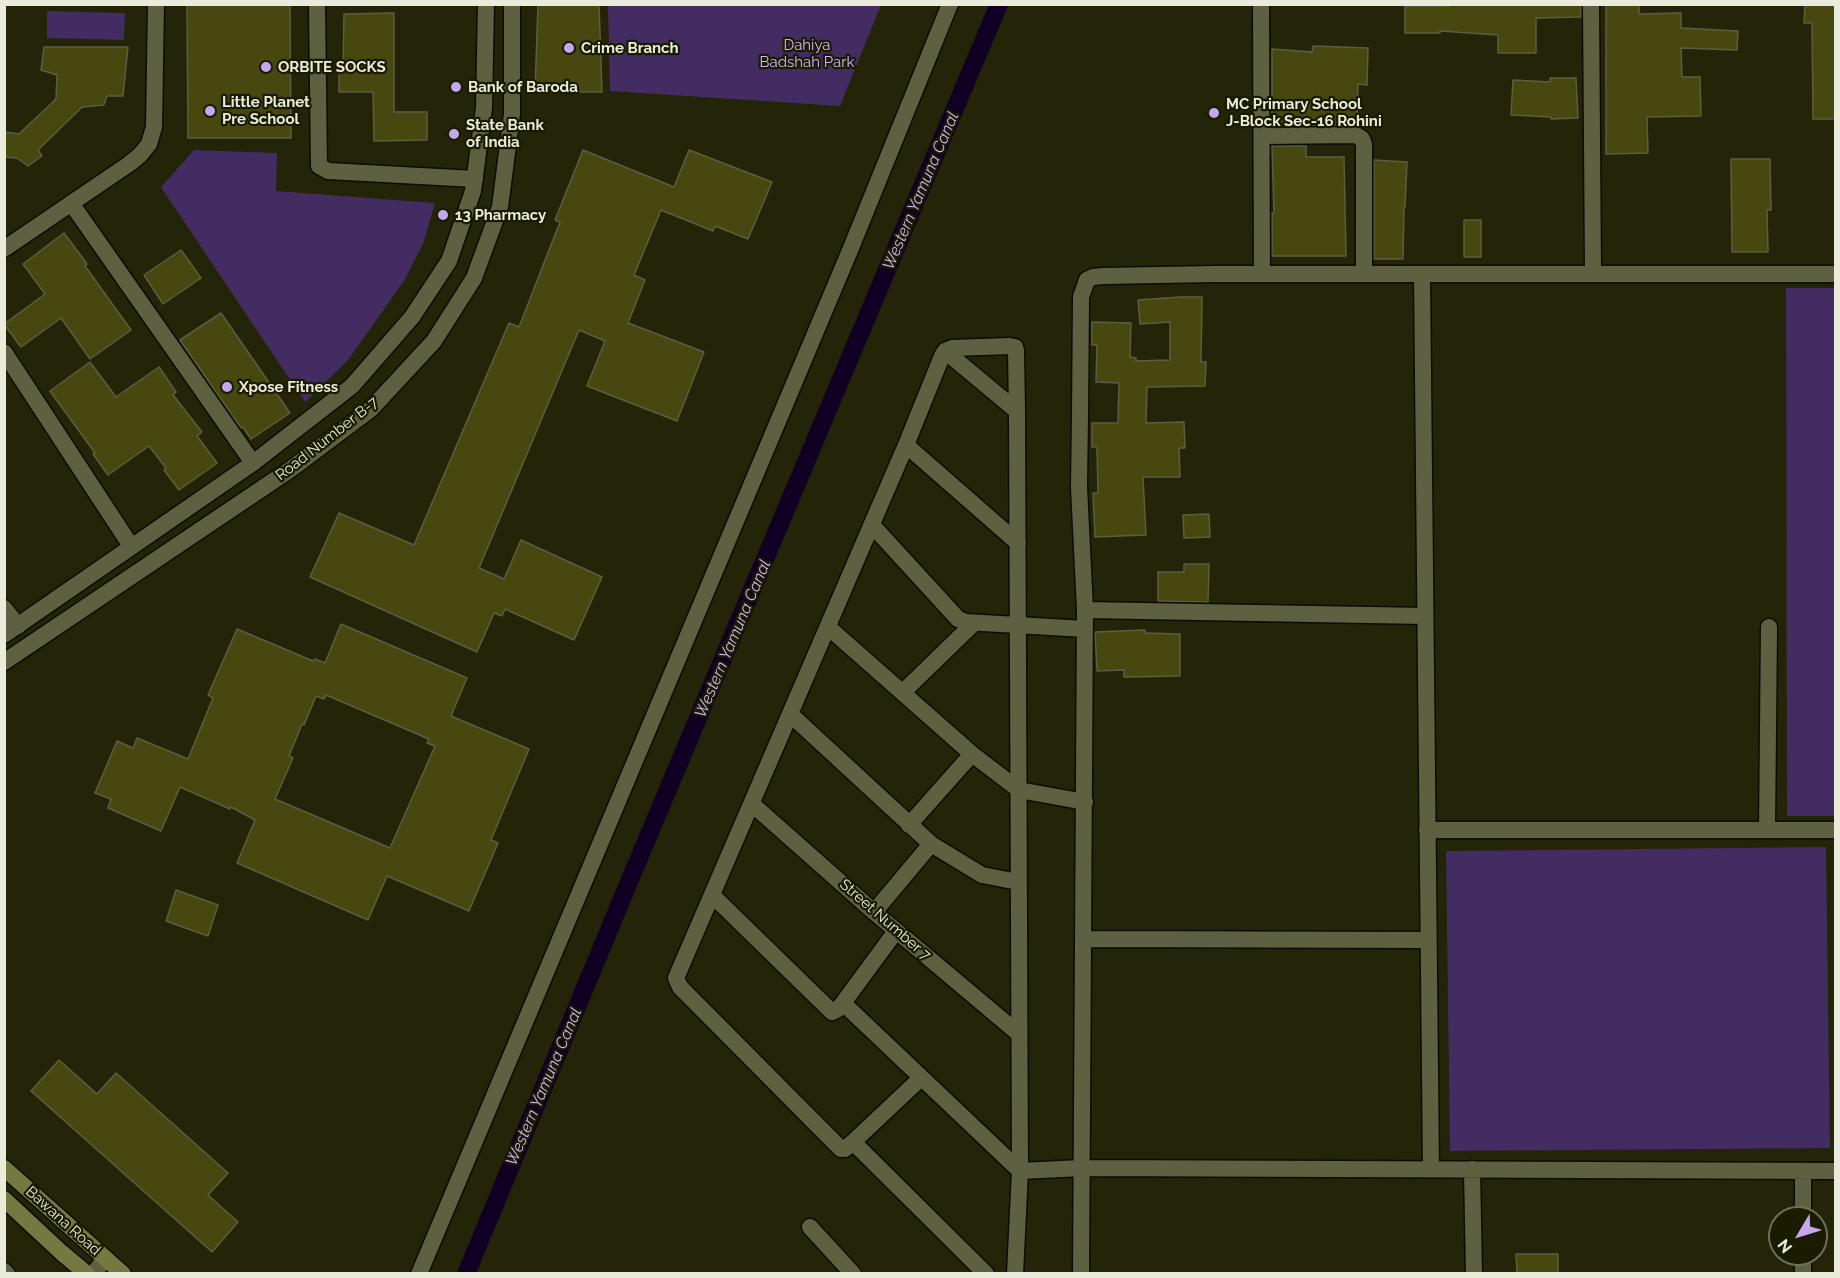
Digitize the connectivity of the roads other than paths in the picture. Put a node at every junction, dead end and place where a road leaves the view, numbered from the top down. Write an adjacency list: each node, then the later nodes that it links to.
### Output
1 (156, 4): 10 (street)
2 (317, 4): 9 (street)
3 (486, 4): 9 (street, Road Number B-7)
4 (512, 4): 34 (street, Road Number B-7)
5 (950, 4): 70 (street)
6 (1261, 4): 8 (street)
7 (1591, 4): 15 (street)
8 (1262, 136): 12 (street); 13 (street)
9 (475, 179): 21 (street, Road Number B-7)
10 (71, 203): 11 (street); 21 (street)
11 (4, 249)
12 (1262, 274): 13 (street); 26 (street)
13 (1364, 274): 14 (street)
14 (1422, 274): 15 (street); 27 (street)
15 (1593, 274): 16 (street)
16 (1836, 274)
17 (945, 351): 19 (street); 19 (street); 20 (street)
18 (4, 352): 24 (street)
19 (1017, 411): 23 (street)
20 (906, 445): 22 (street); 23 (street)
21 (253, 463): 24 (street, Road Number B-7)
22 (872, 525): 28 (street); 30 (street)
23 (1018, 543): 29 (street)
24 (131, 546): 33 (street, Road Number B-7)
25 (4, 608): 33 (street)
26 (1085, 610): 27 (street); 32 (street)
27 (1425, 616): 42 (street)
28 (974, 622): 29 (street); 35 (street)
29 (1018, 625): 32 (street); 38 (street)
30 (828, 627): 35 (street); 36 (street)
31 (1769, 627): 43 (street)
32 (1085, 629): 39 (street)
33 (11, 631)
34 (4, 662)
35 (903, 692): 37 (street)
36 (790, 714): 40 (street); 41 (street)
37 (972, 754): 38 (street); 41 (street)
38 (1019, 790): 39 (street); 46 (street)
39 (1085, 802): 50 (street)
40 (752, 804): 47 (street); 48 (street, Street Number 7)
41 (909, 825): 45 (street)
42 (1427, 830): 43 (street); 51 (street)
43 (1767, 830): 44 (street)
44 (1836, 830)
45 (931, 844): 46 (street); 48 (street)
46 (1018, 882): 53 (street)
47 (712, 895): 52 (street); 55 (street)
48 (874, 912): 49 (street, Street Number 7)
49 (896, 931): 52 (street); 53 (street, Street Number 7)
50 (1084, 939): 51 (street); 57 (street)
51 (1428, 940): 58 (street)
52 (843, 1003): 54 (street)
53 (1019, 1034): 60 (street)
54 (921, 1078): 55 (street); 60 (street)
55 (853, 1142): 72 (street)
56 (4, 1168): 66 (main road, Bawana Road)
57 (1082, 1168): 58 (street); 60 (street); 74 (street)
58 (1431, 1169): 59 (street)
59 (1472, 1169): 61 (street); 75 (street)
60 (1020, 1171): 73 (street)
61 (1803, 1171): 62 (street); 64 (street)
62 (1836, 1171)
63 (4, 1199): 67 (main road, Bawana Road)
64 (1803, 1206)
65 (810, 1227): 71 (street)
66 (105, 1259): 68 (street); 69 (main road, Bawana Road)
67 (87, 1274)
68 (93, 1274)
69 (123, 1274)
70 (419, 1274)
71 (854, 1274)
72 (986, 1274)
73 (1015, 1274)
74 (1081, 1274)
75 (1474, 1274)

